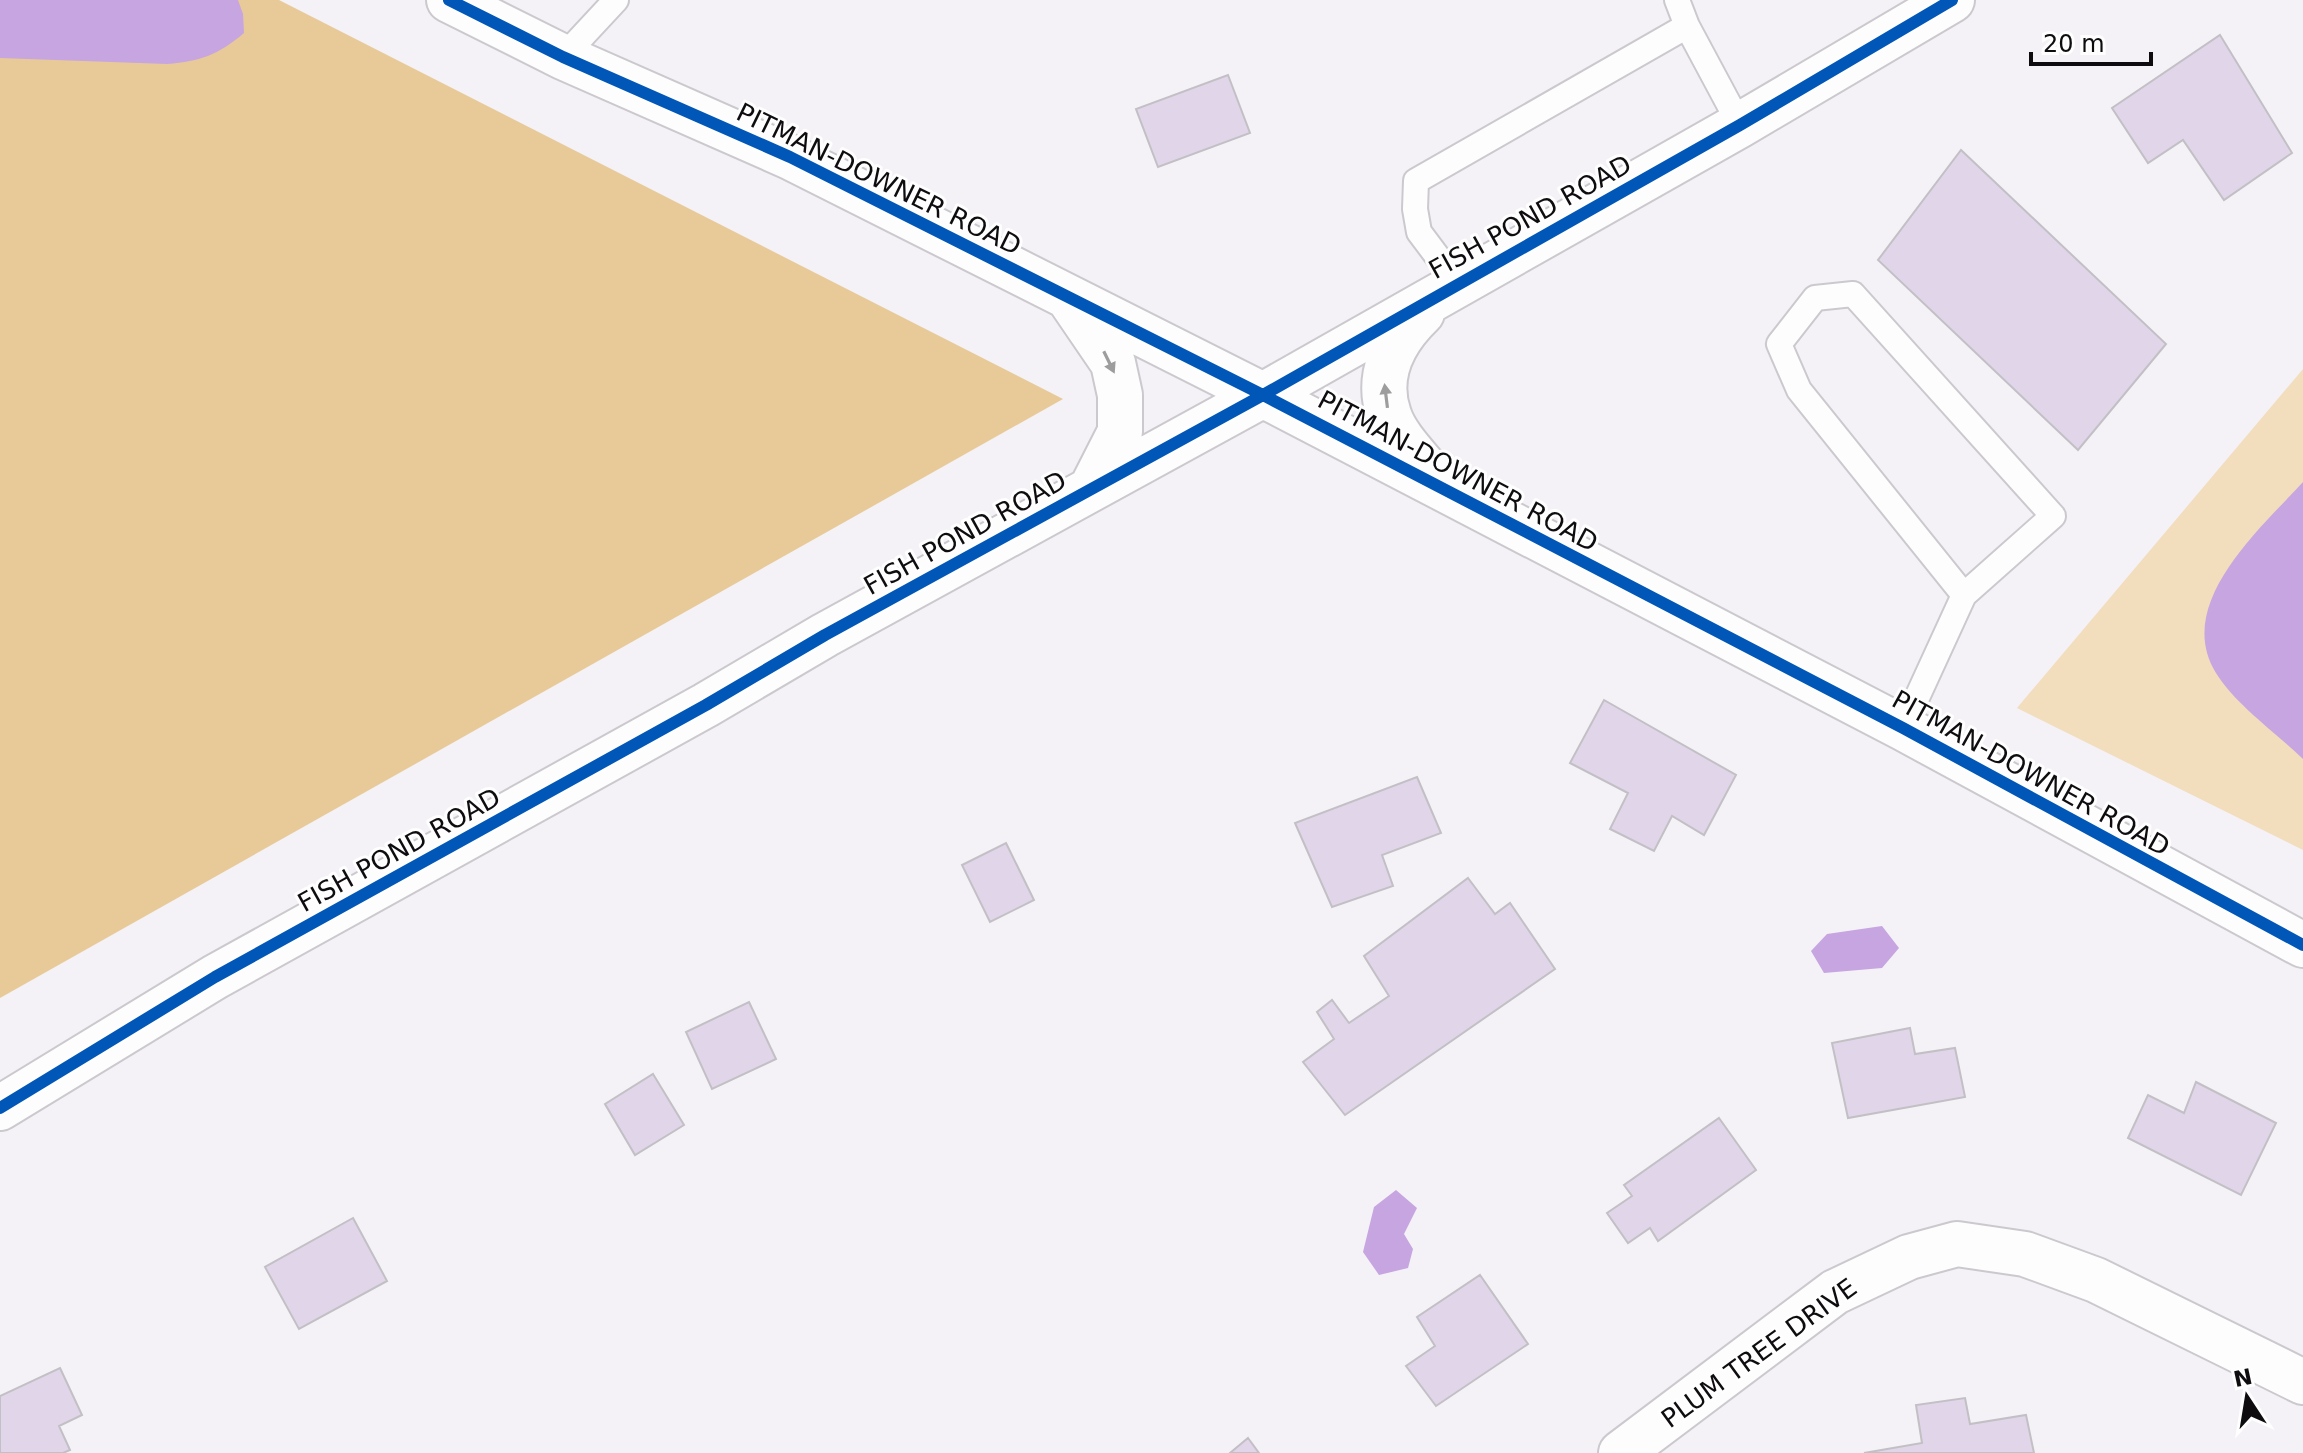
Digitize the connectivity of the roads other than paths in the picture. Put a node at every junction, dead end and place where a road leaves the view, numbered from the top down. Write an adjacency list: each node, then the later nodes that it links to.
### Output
1 (449, 0): 6 (street, PITMAN-DOWNER ROAD)
2 (616, 0): 6 (lane)
3 (1677, 0): 5 (lane)
4 (1952, 0): 7 (street, FISH POND ROAD)
5 (1687, 26): 7 (lane); 8 (lane)
6 (563, 57): 9 (street, PITMAN-DOWNER ROAD)
7 (1740, 125): 8 (street, FISH POND ROAD)
8 (1451, 288): 10 (street, FISH POND ROAD); 11 (street, one-way to 8)
9 (1068, 296): 10 (street, PITMAN-DOWNER ROAD); 12 (street, one-way to 12)
10 (1263, 395): 11 (street, PITMAN-DOWNER ROAD); 12 (street, FISH POND ROAD)
11 (1439, 486): 14 (street, PITMAN-DOWNER ROAD)
12 (1091, 489): 16 (street, FISH POND ROAD)
13 (1964, 595): 13 (lane); 14 (lane)
14 (1903, 728): 15 (street, PITMAN-DOWNER ROAD)
15 (2303, 945)
16 (0, 1108)
17 (2303, 1382): 18 (street, PLUM TREE DRIVE)
18 (1621, 1453)

